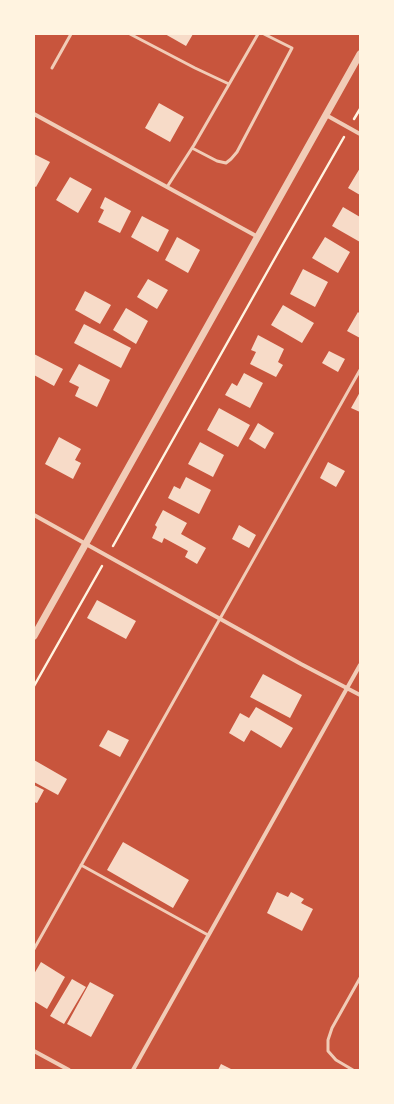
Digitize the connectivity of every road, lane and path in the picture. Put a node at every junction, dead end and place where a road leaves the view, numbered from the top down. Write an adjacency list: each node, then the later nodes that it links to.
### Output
1 (71, 34): 6 (lane)
2 (130, 34): 7 (lane)
3 (258, 34): 7 (lane)
4 (264, 34): 13 (lane)
5 (360, 54): 10 (street)
6 (52, 68)
7 (229, 84): 13 (lane)
8 (360, 109): 11 (path)
9 (34, 114): 14 (street)
10 (326, 115): 11 (street); 15 (street)
11 (349, 128): 12 (street); 18 (path)
12 (360, 134)
13 (192, 148): 14 (lane)
14 (167, 187): 15 (street)
15 (258, 237): 19 (street)
16 (360, 370): 21 (lane)
17 (34, 515): 19 (street)
18 (116, 541)
19 (86, 544): 21 (street); 22 (street)
20 (101, 567): 24 (path)
21 (220, 618): 25 (street); 27 (lane)
22 (34, 636)
23 (360, 665): 25 (street)
24 (34, 686)
25 (347, 688): 26 (street); 28 (street)
26 (360, 695)
27 (81, 865): 28 (lane); 29 (lane)
28 (208, 935): 33 (street)
29 (34, 949)
30 (360, 978): 34 (lane)
31 (34, 1051): 32 (street)
32 (69, 1070)
33 (133, 1070)
34 (353, 1070)

